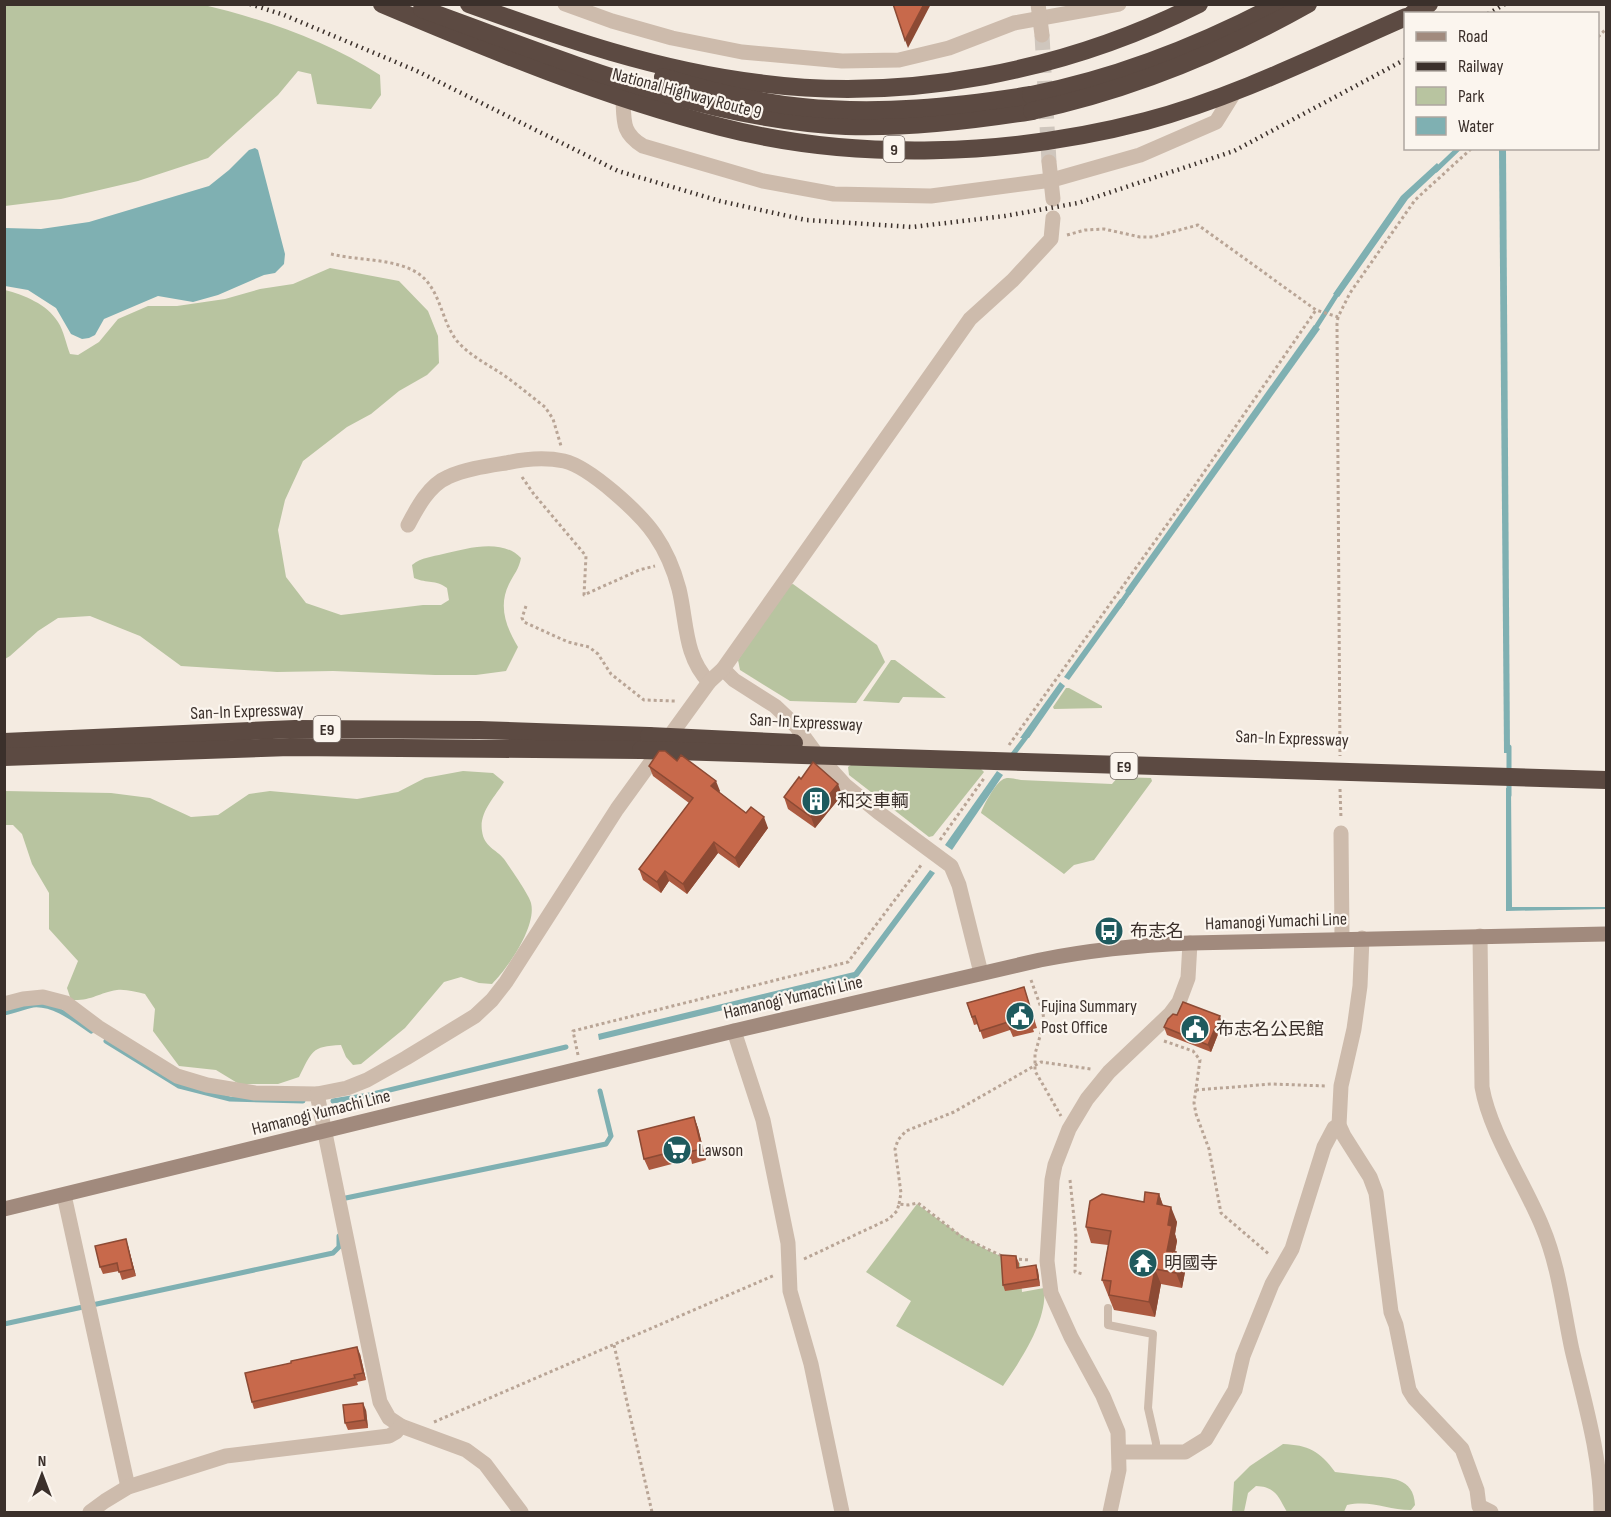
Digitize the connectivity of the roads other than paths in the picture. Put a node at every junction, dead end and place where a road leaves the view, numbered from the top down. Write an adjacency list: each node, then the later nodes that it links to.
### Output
1 (382, 4): 16 (highway, National Highway Route 9 / 9)
2 (411, 4): 17 (highway)
3 (464, 4): 17 (highway)
4 (469, 4): 7 (highway, National Highway Route 9)
5 (565, 4): 11 (street)
6 (1119, 4): 11 (street)
7 (1199, 4)
8 (1279, 4): 17 (highway, bridge)
9 (1308, 4): 17 (highway, bridge)
10 (1429, 4): 12 (highway)
11 (1039, 11): 14 (street)
12 (1415, 12)
13 (1404, 18): 15 (highway, National Highway Route 9 / 9)
14 (1042, 35)
15 (1234, 93): 16 (highway, National Highway Route 9 / 9); 19 (street)
16 (623, 99): 19 (street)
17 (1031, 103)
18 (1049, 162): 19 (street)
19 (1052, 180): 20 (street)
20 (1053, 199)
21 (1053, 218): 23 (street)
22 (408, 525): 24 (street)
23 (723, 669): 24 (street); 36 (street)
24 (709, 682): 39 (street)
25 (4, 742): 26 (highway, San-In Expressway / E9)
26 (645, 743): 27 (highway, San-In Expressway / E9); 28 (highway, San-In Expressway / E9, bridge); 29 (highway, San-In Expressway / E9, bridge)
27 (4, 757)
28 (1606, 768)
29 (1606, 780)
30 (1341, 833): 33 (street)
31 (1606, 934): 32 (main road, Hamanogi Yumachi Line)
32 (1480, 936): 34 (main road, Hamanogi Yumachi Line); 54 (street)
33 (1342, 938): 34 (main road, Hamanogi Yumachi Line); 35 (main road, Hamanogi Yumachi Line)
34 (1362, 938): 40 (street)
35 (1191, 943): 36 (main road, Hamanogi Yumachi Line); 46 (street)
36 (981, 974): 38 (main road, Hamanogi Yumachi Line)
37 (4, 1004): 39 (street)
38 (734, 1031): 41 (main road, Hamanogi Yumachi Line); 51 (street)
39 (317, 1094): 41 (street)
40 (1340, 1125): 47 (street); 53 (street)
41 (325, 1131): 42 (main road, Hamanogi Yumachi Line); 45 (street)
42 (64, 1195): 43 (main road, Hamanogi Yumachi Line); 48 (street)
43 (4, 1209)
44 (1108, 1308): 47 (lane)
45 (401, 1426): 48 (street); 50 (street)
46 (1119, 1452): 47 (street); 52 (street)
47 (1156, 1454)
48 (128, 1487): 49 (street)
49 (90, 1512)
50 (521, 1512)
51 (842, 1512)
52 (1110, 1512)
53 (1491, 1512)
54 (1601, 1512)

